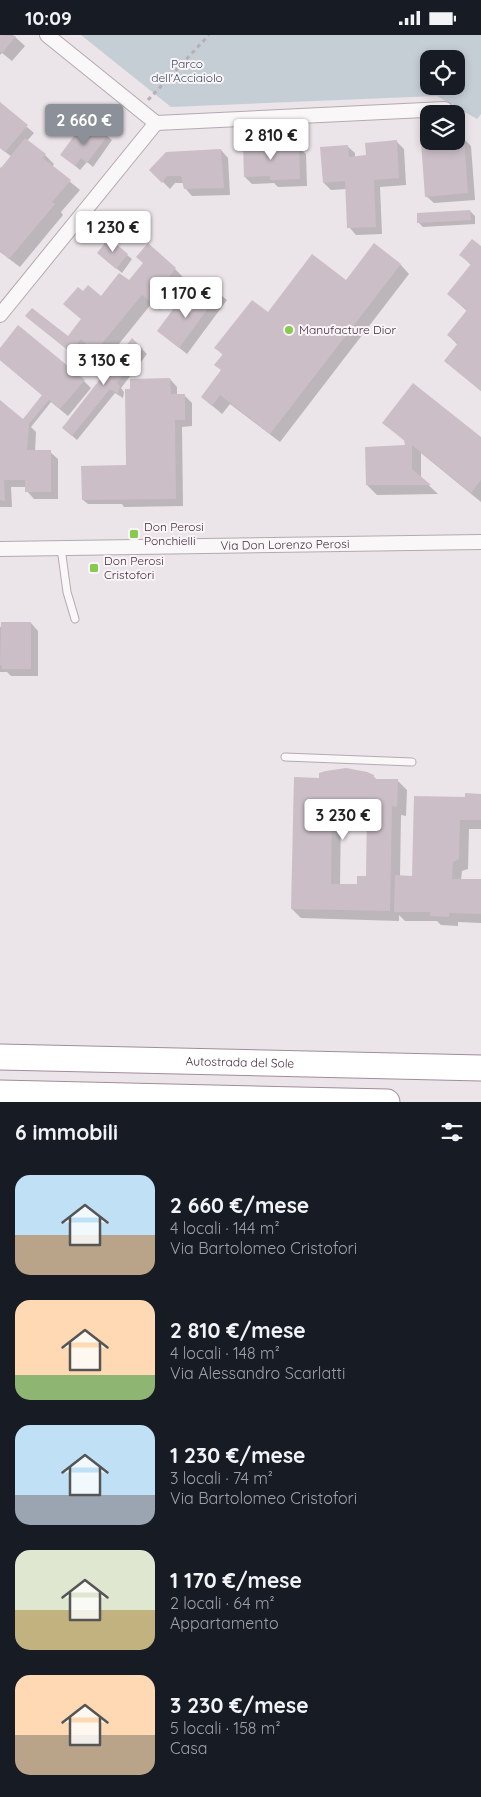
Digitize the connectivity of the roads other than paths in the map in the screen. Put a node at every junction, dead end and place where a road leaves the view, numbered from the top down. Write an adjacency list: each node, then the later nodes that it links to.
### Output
1 (47, 35): 3 (street)
2 (420, 110): 3 (street)
3 (156, 123): 4 (street)
4 (0, 315)
5 (481, 542): 6 (street, Via Don Lorenzo Perosi)
6 (61, 548): 7 (street, Via Don Lorenzo Perosi); 8 (lane)
7 (0, 549)
8 (75, 619)
9 (284, 757): 10 (lane)
10 (412, 762)
11 (0, 1057): 12 (highway, Autostrada del Sole)
12 (481, 1068)
13 (0, 1093): 14 (highway)
14 (387, 1102)

